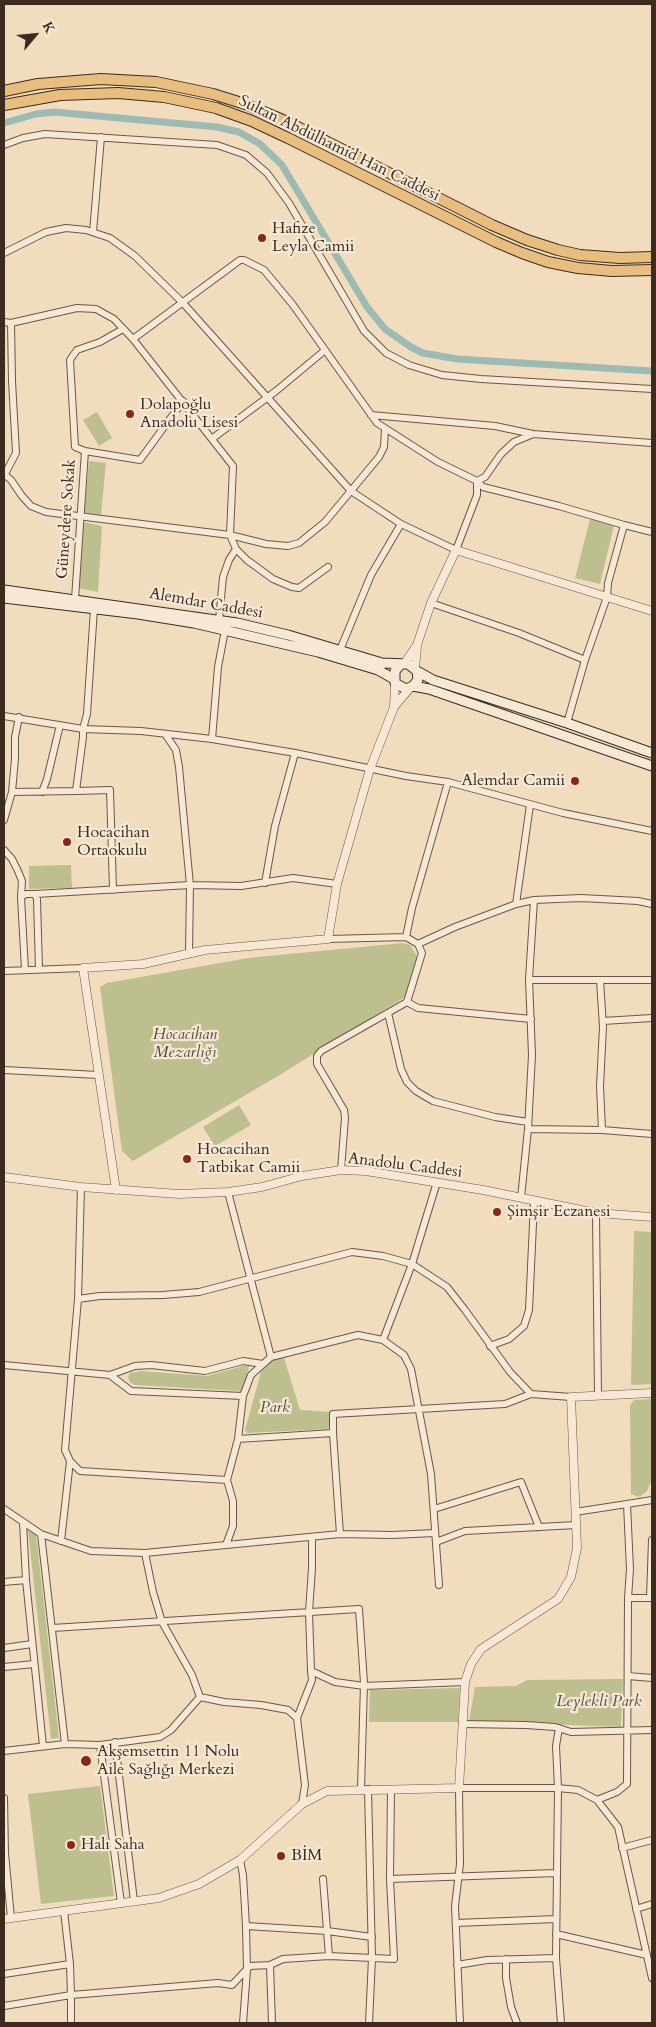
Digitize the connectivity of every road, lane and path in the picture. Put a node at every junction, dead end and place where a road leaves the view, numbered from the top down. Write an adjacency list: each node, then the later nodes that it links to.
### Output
1 (4, 91): 7 (main road, Sultan Abdülhamid Han Caddesi)
2 (4, 105): 8 (main road, Sultan Abdülhamid Han Caddesi)
3 (101, 137): 4 (street); 5 (street); 15 (street)
4 (4, 145)
5 (93, 232): 6 (street); 9 (street)
6 (4, 253)
7 (652, 257)
8 (652, 270)
9 (183, 302): 13 (street); 14 (street); 16 (street)
10 (4, 322): 11 (street)
11 (11, 323): 12 (street); 24 (street)
12 (123, 329): 13 (street); 23 (street, Güneydere Sokak)
13 (133, 339): 17 (street)
14 (324, 351): 16 (street); 18 (street)
15 (652, 389)
16 (266, 397): 21 (street); 26 (street)
17 (183, 401): 21 (street); 23 (street)
18 (372, 415): 19 (street); 20 (street)
19 (386, 429): 25 (street); 26 (street)
20 (533, 434): 22 (street); 25 (street)
21 (213, 438): 31 (street)
22 (652, 443)
23 (85, 451): 27 (street, Güneydere Sokak)
24 (4, 474): 27 (street)
25 (477, 481): 29 (street); 33 (street)
26 (351, 491): 28 (street); 31 (street)
27 (81, 517): 31 (street); 38 (street, Güneydere Sokak)
28 (400, 524): 33 (street); 45 (street)
29 (624, 525): 30 (street); 36 (street)
30 (652, 532)
31 (230, 535): 32 (street)
32 (236, 549): 34 (street); 42 (street)
33 (456, 550): 36 (street); 39 (street)
34 (328, 567)
35 (4, 590): 38 (main road, Alemdar Caddesi)
36 (607, 597): 41 (street); 46 (street)
37 (4, 598): 40 (main road, Alemdar Caddesi)
38 (75, 599): 42 (main road, Alemdar Caddesi)
39 (431, 603): 44 (street); 46 (street)
40 (94, 609): 43 (main road, Alemdar Caddesi); 56 (street)
41 (652, 611)
42 (220, 620): 45 (main road, Alemdar Caddesi)
43 (225, 630): 49 (main road, Alemdar Caddesi); 58 (street)
44 (417, 645): 47 (street); 48 (street)
45 (340, 650): 47 (main road, Alemdar Caddesi)
46 (585, 660): 54 (street)
47 (402, 664): 48 (main road); 49 (main road)
48 (416, 670): 50 (main road); 54 (main road)
49 (395, 681): 50 (main road); 51 (street)
50 (412, 687): 51 (street); 61 (main road)
51 (394, 707): 62 (street)
52 (4, 716): 53 (street)
53 (19, 717): 55 (street); 65 (street)
54 (567, 723): 60 (main road)
55 (60, 725): 56 (street); 66 (street)
56 (83, 729): 57 (street); 64 (street)
57 (165, 734): 58 (street); 73 (street)
58 (212, 739): 59 (street)
59 (295, 753): 62 (street); 71 (street)
60 (652, 753)
61 (652, 766)
62 (370, 769): 63 (street); 72 (street)
63 (448, 782): 67 (street); 80 (street)
64 (76, 791): 66 (street); 74 (street)
65 (12, 792): 66 (street); 68 (street)
66 (42, 792)
67 (530, 805): 69 (street); 78 (street)
68 (4, 820)
69 (652, 831)
70 (4, 850): 76 (street)
71 (265, 882): 72 (street); 73 (street)
72 (336, 884): 81 (street)
73 (190, 885): 74 (street); 83 (street)
74 (113, 890): 75 (street)
75 (35, 894): 76 (street); 85 (street)
76 (21, 897): 86 (street)
77 (534, 900): 78 (street); 79 (street); 88 (street)
78 (516, 904): 82 (street)
79 (652, 904)
80 (406, 937): 81 (street); 82 (street)
81 (328, 939): 83 (street)
82 (418, 944): 91 (street)
83 (189, 954): 84 (street)
84 (83, 968): 85 (street); 97 (street)
85 (39, 969): 86 (street)
86 (25, 970): 87 (street)
87 (4, 971)
88 (529, 980): 89 (street); 94 (street)
89 (600, 980): 90 (street); 95 (street)
90 (652, 980)
91 (407, 1002): 92 (street); 94 (street)
92 (388, 1013): 98 (street); 101 (street)
93 (652, 1018): 95 (street)
94 (531, 1019): 98 (street)
95 (603, 1021): 99 (street)
96 (4, 1070): 97 (street)
97 (98, 1075): 105 (street)
98 (528, 1125): 99 (street); 107 (street)
99 (602, 1130): 100 (street)
100 (652, 1134)
101 (342, 1170): 103 (street, Anadolu Caddesi); 106 (street, Anadolu Caddesi)
102 (4, 1177): 104 (street, Anadolu Caddesi)
103 (437, 1182): 107 (street, Anadolu Caddesi); 111 (street)
104 (81, 1187): 105 (street, Anadolu Caddesi); 113 (street)
105 (116, 1190): 106 (street, Anadolu Caddesi)
106 (228, 1192): 112 (street)
107 (521, 1198): 108 (street, Anadolu Caddesi)
108 (534, 1202): 109 (street, Anadolu Caddesi); 115 (street)
109 (596, 1213): 110 (street, Anadolu Caddesi); 124 (street)
110 (652, 1217)
111 (412, 1264): 112 (street); 114 (street); 115 (street)
112 (251, 1278): 113 (street); 116 (street)
113 (78, 1299): 119 (street)
114 (383, 1340): 116 (street); 126 (street)
115 (490, 1346): 122 (street)
116 (271, 1357): 117 (street)
117 (263, 1364): 120 (street); 123 (street)
118 (4, 1366): 119 (street)
119 (70, 1370): 120 (street); 129 (street)
120 (110, 1375): 123 (street)
121 (652, 1393): 124 (street)
122 (531, 1394): 125 (street); 126 (street)
123 (243, 1396): 128 (street)
124 (598, 1396): 125 (street)
125 (571, 1398): 135 (street)
126 (418, 1409): 127 (street); 134 (street)
127 (333, 1433): 128 (street); 141 (street)
128 (238, 1439): 130 (street)
129 (70, 1461): 130 (street); 144 (street)
130 (227, 1480): 146 (street)
131 (652, 1500): 132 (street)
132 (627, 1504): 135 (street); 151 (street)
133 (4, 1509): 136 (street)
134 (434, 1509): 138 (street); 139 (street)
135 (575, 1512): 137 (street)
136 (23, 1522): 140 (street); 148 (street)
137 (576, 1525): 138 (street); 163 (street)
138 (538, 1527): 145 (street)
139 (435, 1533): 141 (street); 145 (street)
140 (41, 1534): 144 (street); 155 (street)
141 (340, 1534): 142 (street)
142 (312, 1536): 146 (street); 153 (street)
143 (652, 1540): 152 (street)
144 (61, 1541): 147 (street)
145 (436, 1542): 150 (street)
146 (226, 1545): 147 (street)
147 (145, 1553): 154 (street)
148 (26, 1580): 149 (street); 156 (street)
149 (4, 1582)
150 (439, 1585)
151 (628, 1598): 152 (street); 161 (street)
152 (651, 1598)
153 (309, 1612): 154 (street); 160 (street); 164 (street)
154 (162, 1622): 155 (street); 165 (street)
155 (52, 1628): 172 (street)
156 (32, 1644): 157 (street); 158 (street)
157 (4, 1648)
158 (34, 1664): 159 (street); 174 (street)
159 (4, 1667)
160 (311, 1671): 164 (street); 166 (street)
161 (628, 1676): 162 (street); 170 (street)
162 (652, 1678)
163 (465, 1682): 164 (street); 167 (street)
164 (364, 1686): 178 (street)
165 (200, 1697): 166 (street); 171 (street)
166 (296, 1718): 183 (street)
167 (462, 1724): 168 (street); 176 (street)
168 (559, 1728): 170 (street); 177 (street)
169 (652, 1730): 170 (street)
170 (628, 1731): 181 (street)
171 (115, 1742): 173 (street); 192 (street)
172 (65, 1744): 173 (street); 174 (street)
173 (100, 1745): 193 (street)
174 (43, 1746): 175 (street)
175 (4, 1751)
176 (459, 1788): 177 (street); 179 (street); 189 (street)
177 (558, 1788): 181 (street); 188 (street)
178 (364, 1789): 179 (street); 183 (street); 203 (street)
179 (391, 1789): 191 (street)
180 (4, 1798): 182 (street)
181 (597, 1800): 186 (street)
182 (4, 1801): 185 (street)
183 (302, 1804): 187 (street)
184 (652, 1840): 186 (street)
185 (4, 1842): 197 (street)
186 (622, 1848): 195 (street)
187 (240, 1860): 192 (street); 200 (street)
188 (556, 1874): 189 (street); 198 (street)
189 (458, 1877): 191 (street); 199 (street)
190 (323, 1879): 201 (street)
191 (390, 1879): 206 (street)
192 (134, 1901): 193 (street)
193 (121, 1903): 196 (street)
194 (652, 1904): 195 (street)
195 (636, 1908): 204 (street)
196 (64, 1911): 197 (street); 209 (street)
197 (8, 1918)
198 (556, 1919): 199 (street); 202 (street)
199 (456, 1923): 211 (street)
200 (246, 1926): 201 (street); 212 (street)
201 (327, 1931): 203 (street); 205 (street)
202 (556, 1934): 204 (street); 207 (street)
203 (372, 1937): 206 (street)
204 (647, 1955): 214 (street)
205 (329, 1956): 206 (street); 210 (street)
206 (372, 1958): 220 (street)
207 (556, 1958): 208 (street); 223 (street)
208 (506, 1959): 211 (street); 222 (street)
209 (70, 1964): 213 (street); 215 (street)
210 (270, 1965): 212 (street); 219 (street)
211 (457, 1965): 221 (street)
212 (246, 1970): 215 (street); 218 (street)
213 (4, 1974)
214 (652, 1978)
215 (71, 1995): 216 (street); 217 (street)
216 (4, 2006)
217 (71, 2023)
218 (243, 2023)
219 (272, 2023)
220 (370, 2023)
221 (460, 2023)
222 (517, 2023)
223 (561, 2023)

